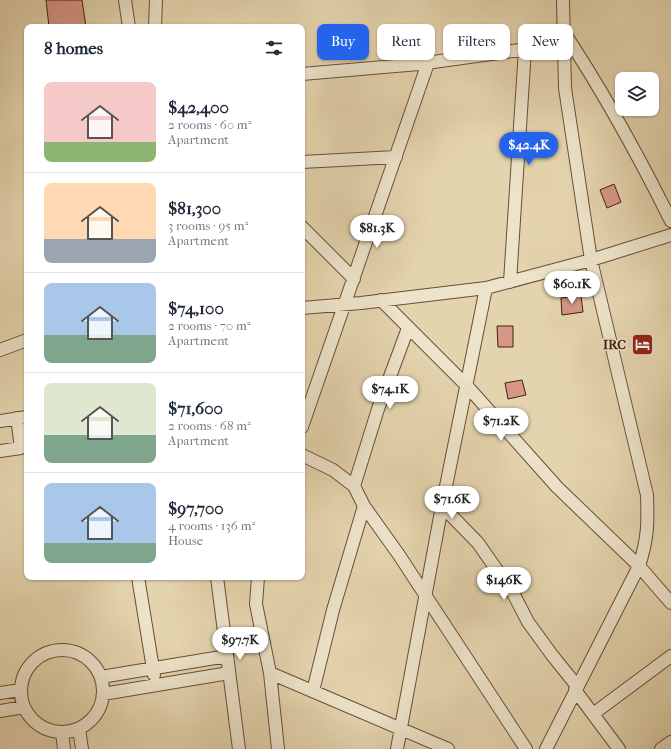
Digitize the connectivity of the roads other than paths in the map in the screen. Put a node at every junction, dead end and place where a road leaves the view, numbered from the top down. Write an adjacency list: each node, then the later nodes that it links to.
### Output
1 (125, 0): 4 (street)
2 (156, 0): 5 (street)
3 (562, 0): 6 (street)
4 (129, 24)
5 (155, 24)
6 (562, 24)
7 (573, 46): 15 (street)
8 (518, 50): 11 (street)
9 (524, 60): 20 (street)
10 (564, 60): 18 (street)
11 (428, 63): 12 (street); 13 (street)
12 (305, 74)
13 (396, 157): 14 (street); 19 (street)
14 (305, 162)
15 (671, 220)
16 (305, 230): 19 (street)
17 (671, 235): 18 (street)
18 (590, 260): 20 (street); 37 (street)
19 (354, 279): 23 (street)
20 (510, 282): 21 (street)
21 (486, 288): 22 (street); 28 (street)
22 (381, 300): 23 (street); 25 (street)
23 (346, 304): 24 (street); 30 (street)
24 (305, 308)
25 (408, 328): 28 (street); 34 (street)
26 (24, 341): 27 (street)
27 (0, 350)
28 (467, 386): 36 (street); 37 (street)
29 (22, 417): 31 (street); 32 (street)
30 (305, 419)
31 (0, 421)
32 (0, 451)
33 (305, 456): 34 (street)
34 (354, 486): 35 (street)
35 (364, 506): 41 (street); 52 (street)
36 (442, 506): 41 (street); 50 (street)
37 (639, 566): 42 (street); 50 (street)
38 (138, 580): 45 (street)
39 (217, 580): 43 (street)
40 (258, 580): 47 (street)
41 (425, 596): 58 (street); 68 (street)
42 (671, 603)
43 (227, 656): 45 (street); 46 (street)
44 (671, 656): 57 (street)
45 (153, 668): 48 (street); 49 (street)
46 (229, 673): 49 (street); 64 (street)
47 (270, 673): 52 (street); 65 (street)
48 (101, 677): 51 (street); 54 (street)
49 (155, 685): 54 (street)
50 (576, 688): 57 (street); 69 (street)
51 (21, 690): 53 (street); 55 (street)
52 (313, 691): 58 (street)
53 (0, 693)
54 (103, 694): 59 (street)
55 (24, 707): 56 (street); 60 (street)
56 (0, 711)
57 (593, 714): 70 (street)
58 (401, 728): 66 (street); 67 (street)
59 (79, 729): 60 (street); 63 (street)
60 (62, 732): 62 (street)
61 (671, 742): 71 (street)
62 (64, 749)
63 (82, 749)
64 (239, 749)
65 (278, 749)
66 (397, 749)
67 (448, 749)
68 (526, 749)
69 (546, 749)
70 (618, 749)
71 (661, 749)

